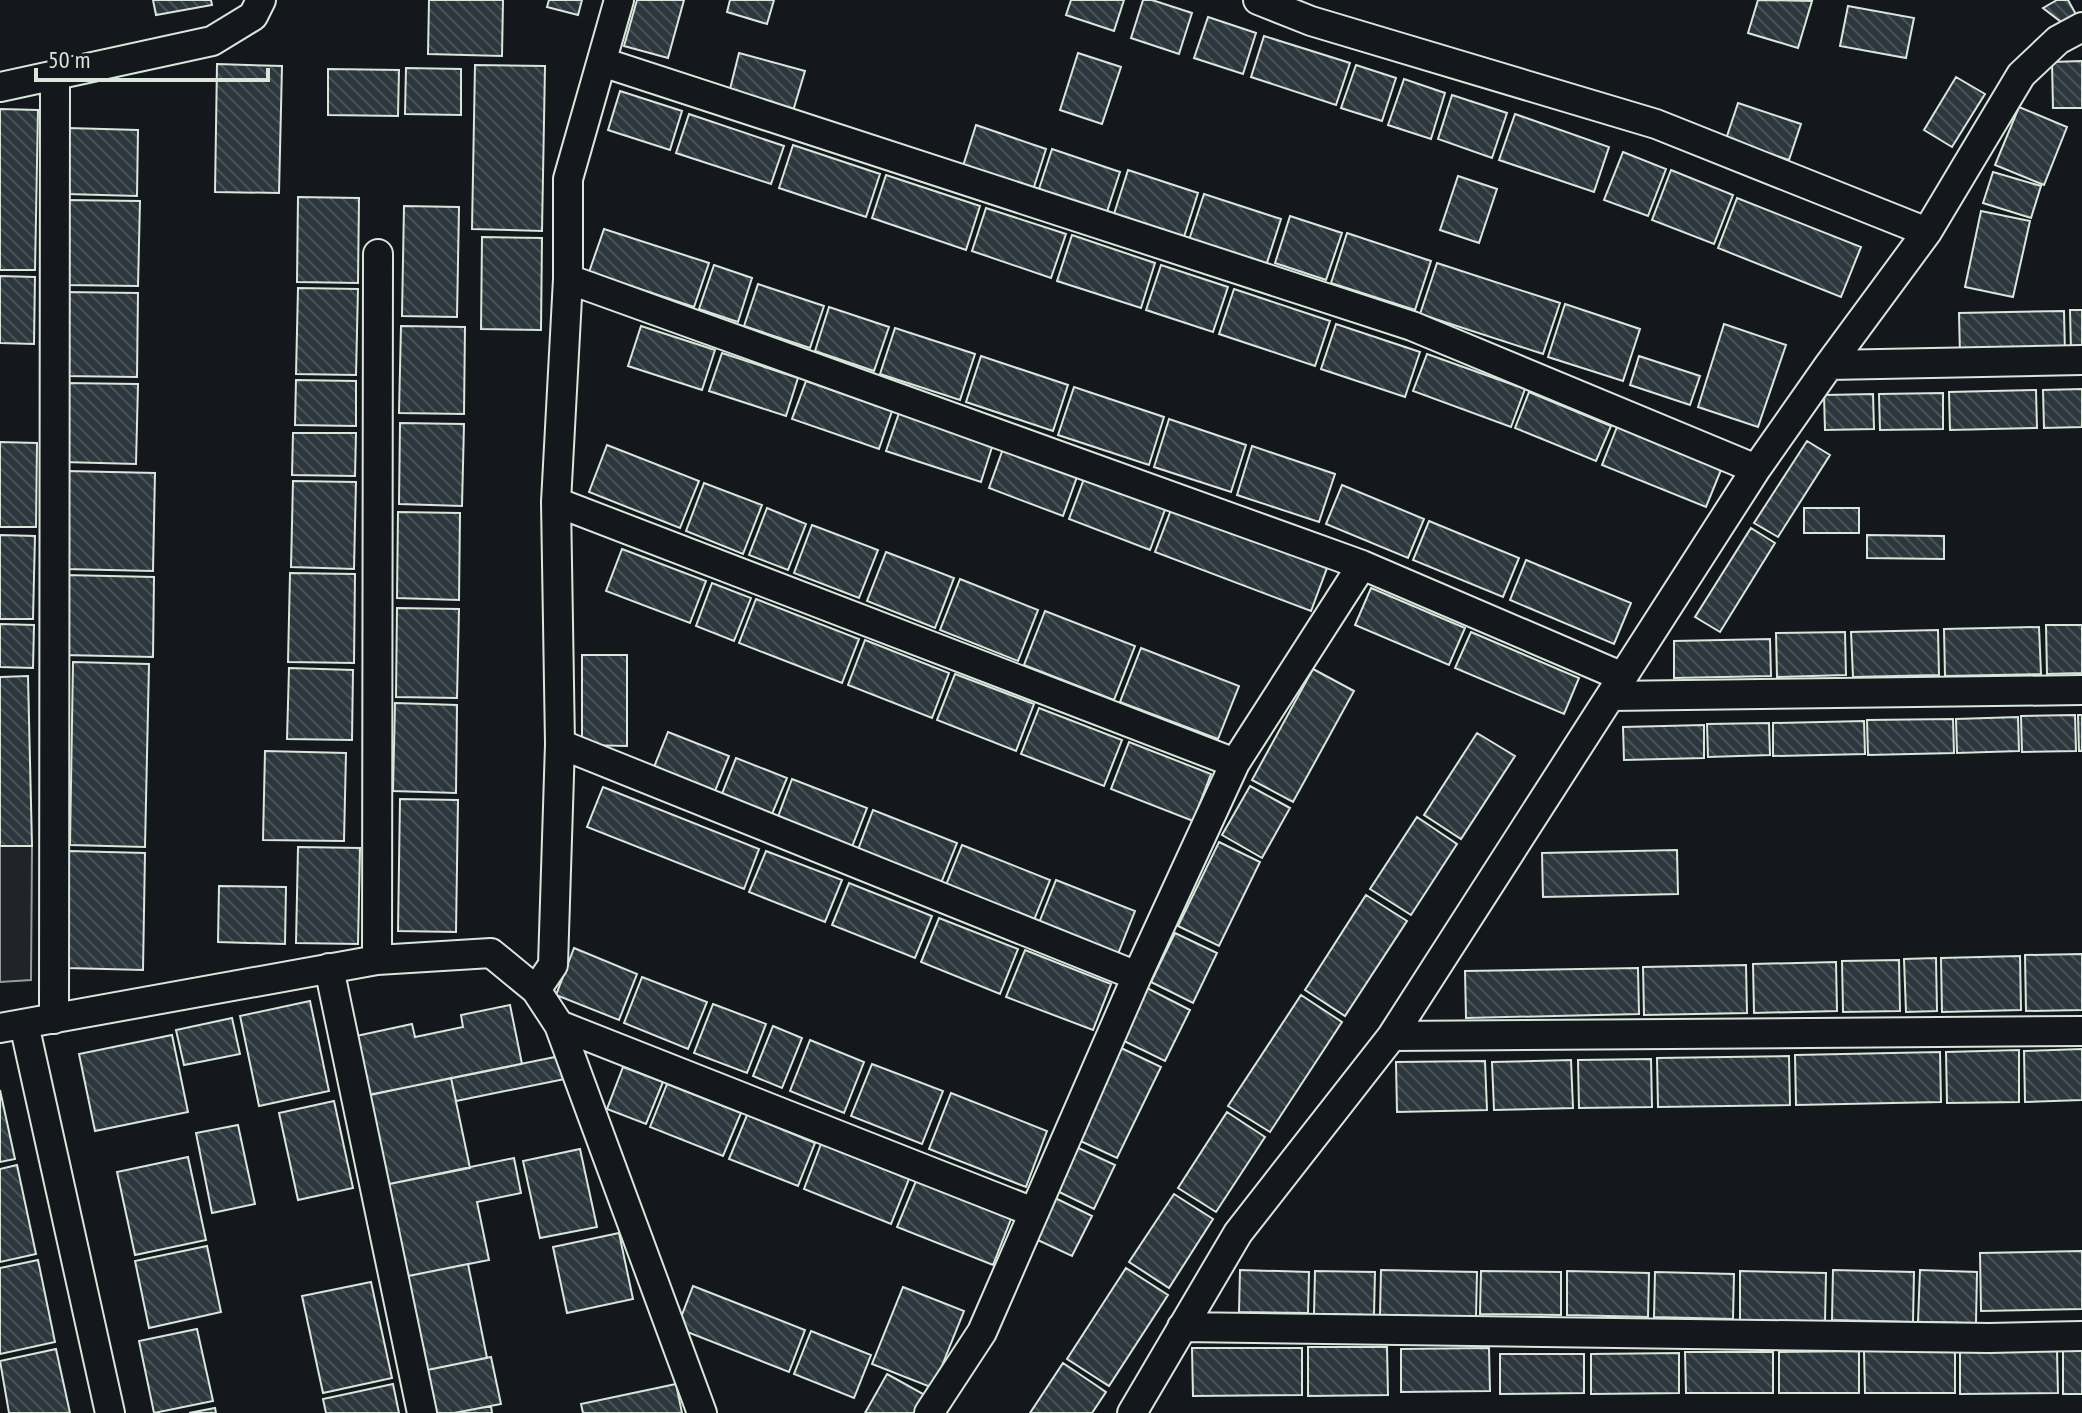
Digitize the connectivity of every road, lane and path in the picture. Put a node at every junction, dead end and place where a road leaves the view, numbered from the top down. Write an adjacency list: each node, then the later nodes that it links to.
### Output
1 (261, 0): 6 (street)
2 (619, 0): 5 (street)
3 (1258, 0): 8 (street)
4 (2082, 27): 8 (street)
5 (602, 62): 10 (street); 13 (street)
6 (55, 76): 7 (street); 24 (street)
7 (0, 87)
8 (1927, 232): 12 (street)
9 (378, 254): 20 (street)
10 (568, 279): 14 (street); 15 (street)
11 (2082, 360): 12 (street)
12 (1829, 365): 13 (street)
13 (1756, 469): 16 (street)
14 (556, 502): 18 (street); 19 (street)
15 (1362, 565): 16 (street); 19 (street)
16 (1617, 686): 17 (street); 28 (street)
17 (2082, 690)
18 (560, 744): 22 (street); 23 (street)
19 (1235, 763): 22 (street)
20 (377, 960): 21 (street); 23 (street)
21 (329, 968): 24 (street); 33 (street)
22 (1137, 976): 29 (street)
23 (536, 990): 25 (street)
24 (54, 1019): 26 (street)
25 (559, 1025): 29 (street); 34 (street)
26 (12, 1026): 32 (street)
27 (2082, 1031): 28 (street)
28 (1392, 1036): 30 (street)
29 (1033, 1212): 35 (street)
30 (1182, 1327): 31 (street); 36 (street)
31 (2082, 1336)
32 (110, 1413)
33 (422, 1413)
34 (702, 1413)
35 (929, 1413)
36 (1132, 1413)

